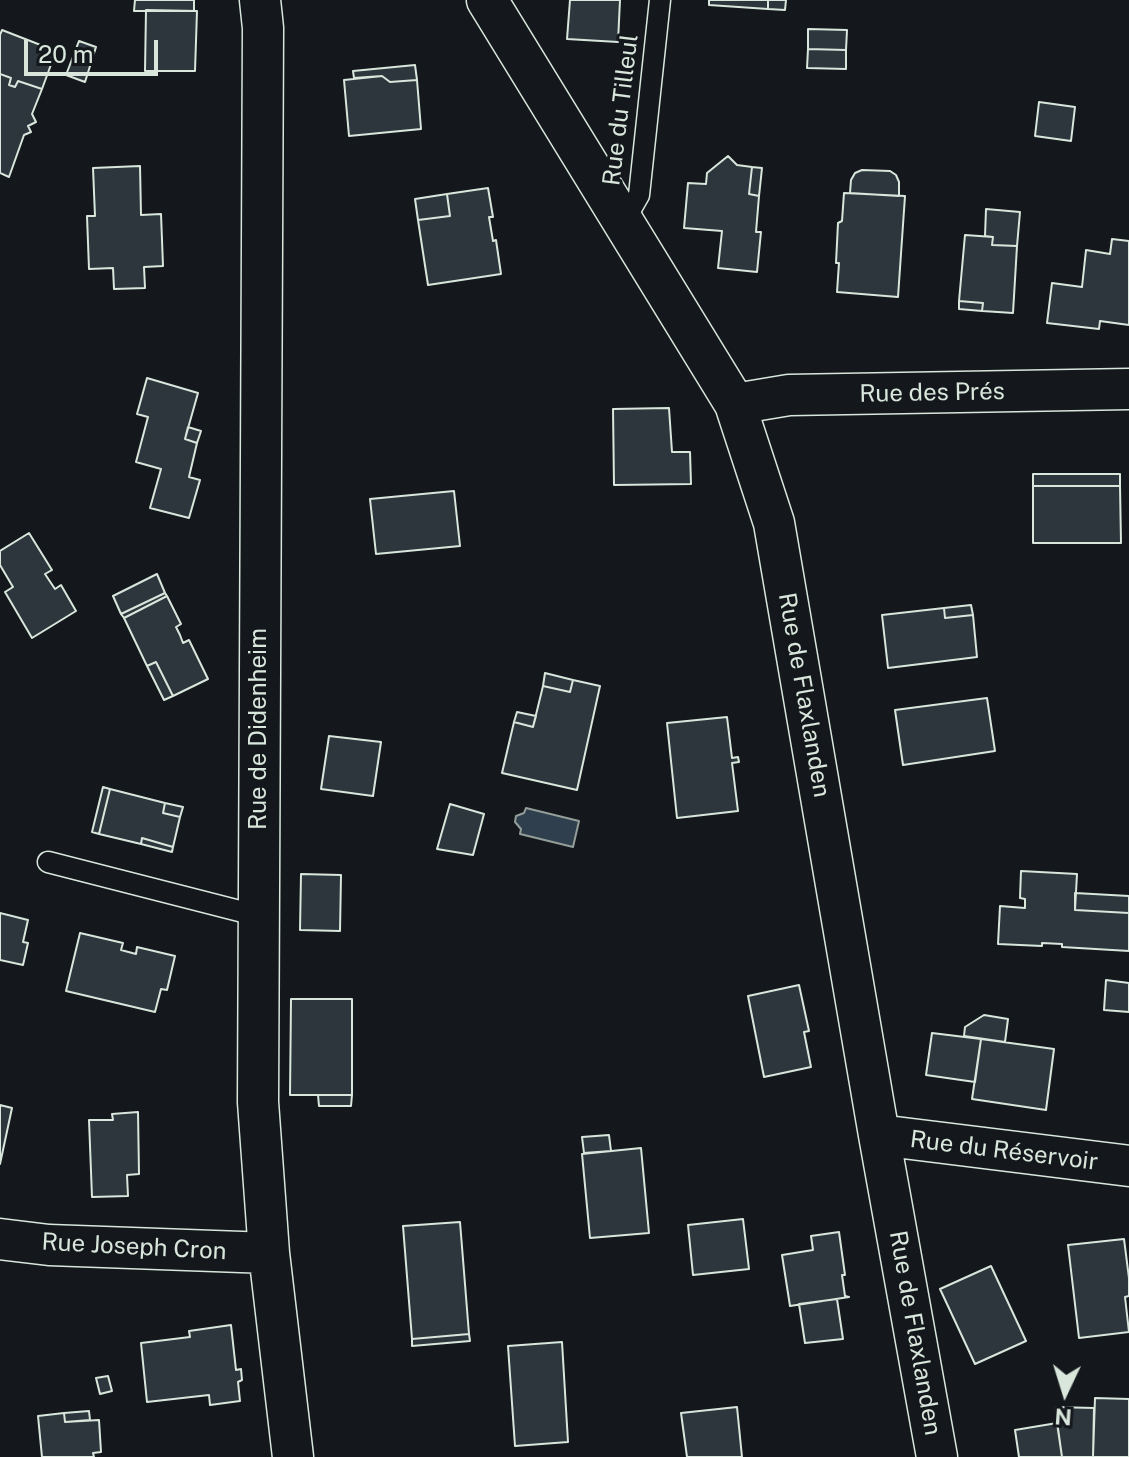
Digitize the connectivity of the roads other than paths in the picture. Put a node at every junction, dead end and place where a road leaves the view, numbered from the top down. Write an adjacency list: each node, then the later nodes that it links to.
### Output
1 (260, 0): 8 (street, Rue de Didenheim)
2 (487, 0): 4 (street, Rue de Flaxlanden)
3 (660, 0): 4 (lane, Rue du Tilleul)
4 (623, 223): 6 (street, Rue de Flaxlanden)
5 (1129, 389): 6 (street, Rue des Prés)
6 (735, 404): 9 (street, Rue de Flaxlanden)
7 (48, 862): 8 (lane)
8 (259, 916): 12 (street, Rue de Didenheim)
9 (879, 1135): 10 (street, Rue du Réservoir); 14 (street, Rue de Flaxlanden)
10 (1129, 1166)
11 (0, 1239): 12 (street, Rue Joseph Cron)
12 (269, 1253): 13 (street, Rue de Didenheim)
13 (293, 1457)
14 (937, 1457)

